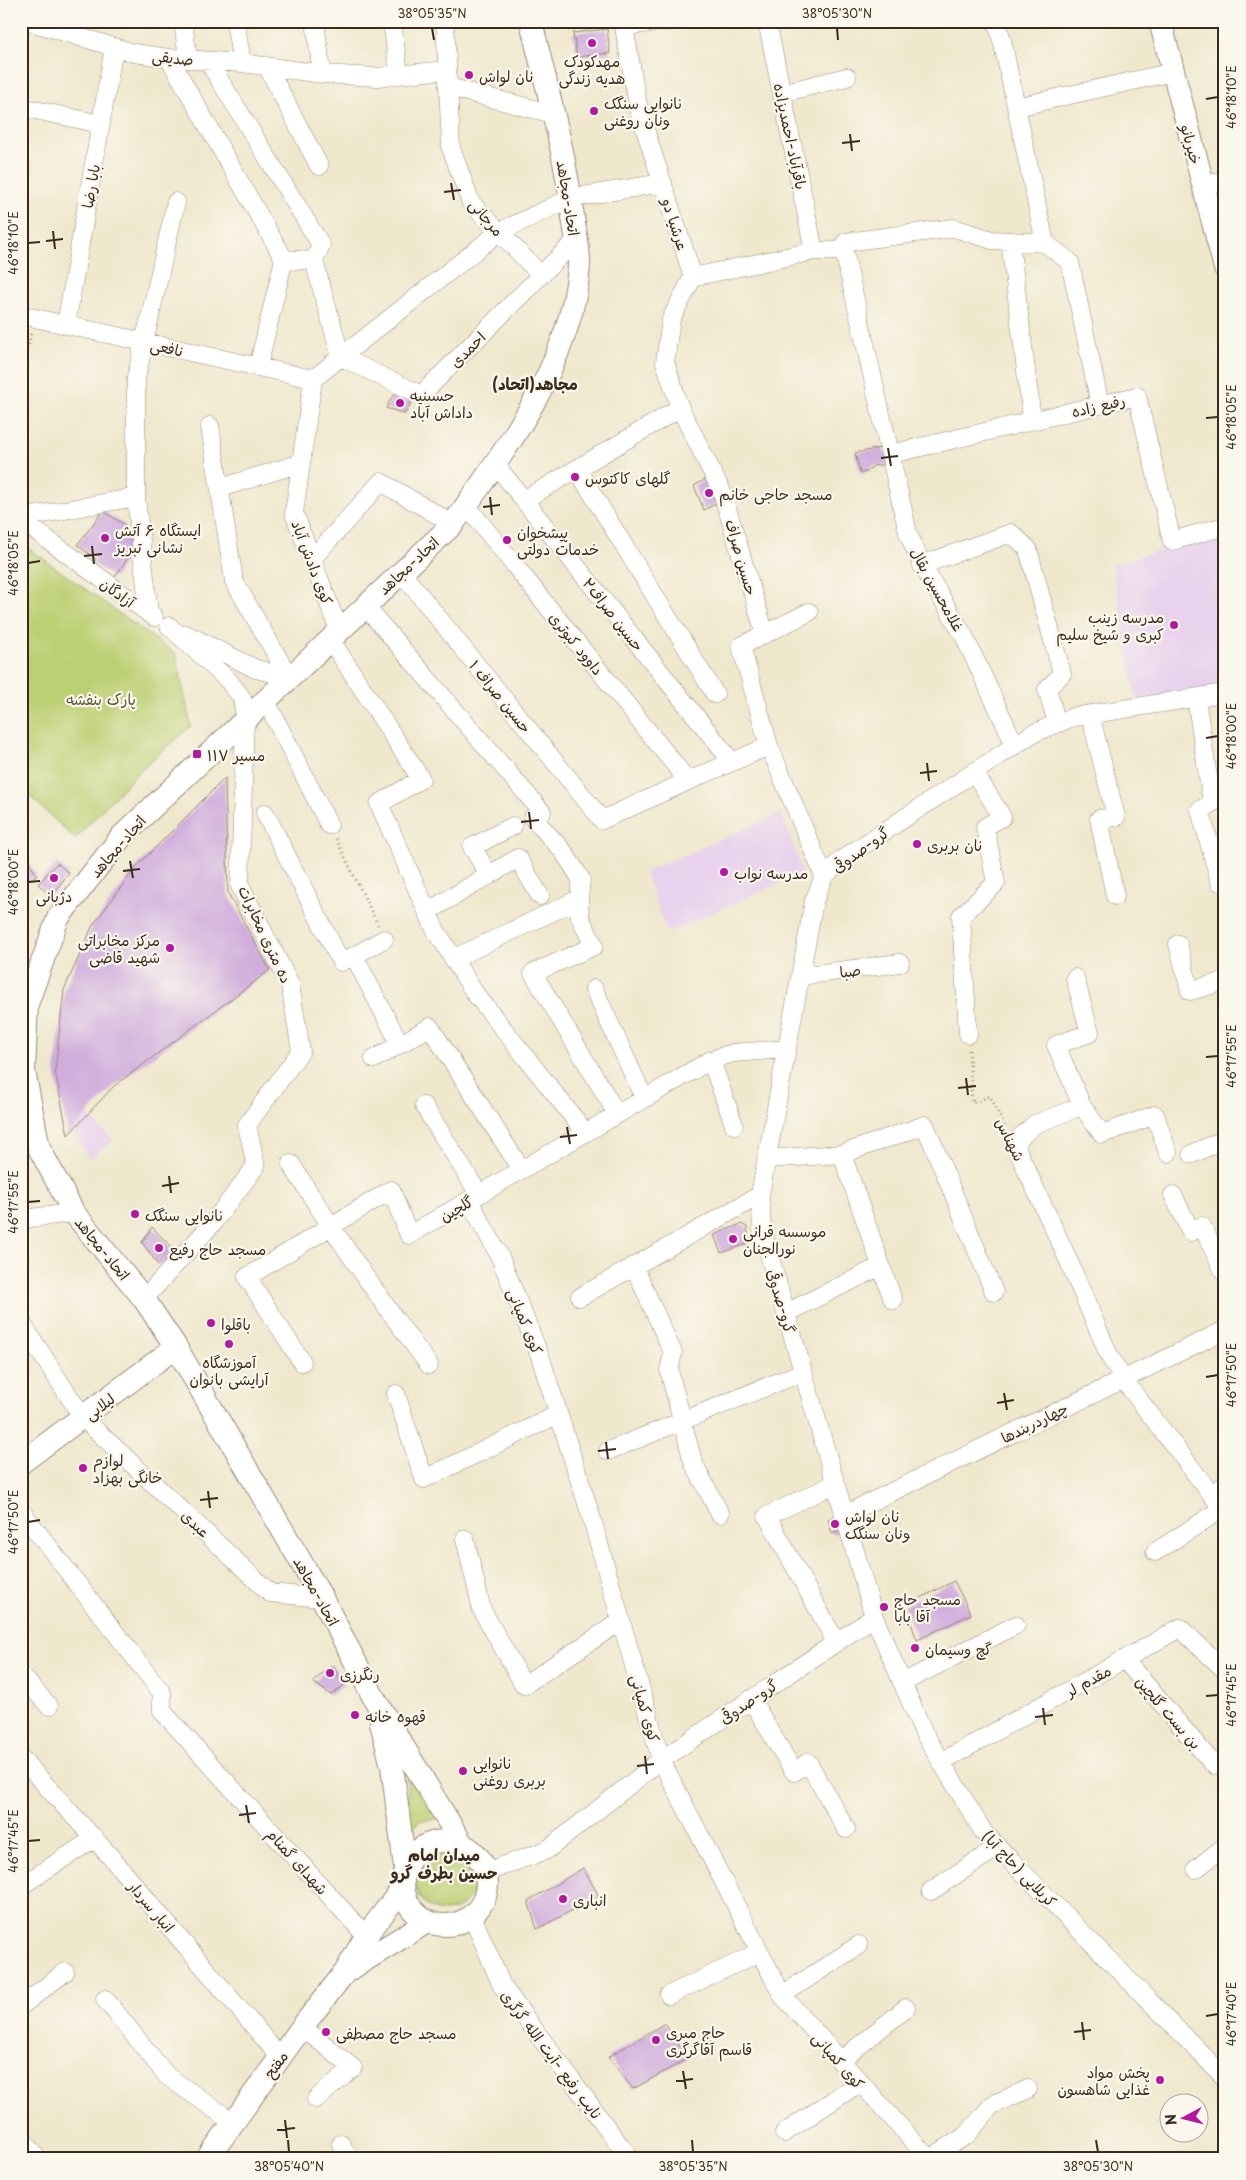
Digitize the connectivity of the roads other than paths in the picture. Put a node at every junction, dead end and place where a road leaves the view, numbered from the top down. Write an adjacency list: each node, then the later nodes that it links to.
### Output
1 (27, 21): 13 (street, صدیقی)
2 (182, 21): 15 (street)
3 (234, 21): 17 (street)
4 (314, 21): 20 (street)
5 (392, 21): 21 (street)
6 (445, 21): 23 (street, مرجانی)
7 (531, 21): 27 (main road, اتحاد-مجاهد)
8 (668, 21): 12 (street)
9 (767, 21): 24 (street, باقرآباد-احمدیزاده)
10 (996, 21): 25 (street)
11 (1160, 21): 19 (main road, خیربانو)
12 (624, 24): 31 (street, عرشیا دو)
13 (114, 47): 14 (street, صدیقی); 28 (street, بابا رضا)
14 (169, 58): 15 (street, صدیقی); 41 (street)
15 (188, 59): 16 (street, صدیقی)
16 (208, 61): 17 (street, صدیقی); 42 (street)
17 (242, 63): 18 (street, صدیقی)
18 (266, 66): 20 (street, صدیقی); 29 (street)
19 (1174, 72): 25 (street); 32 (main road, خیربانو)
20 (322, 74): 21 (street, صدیقی)
21 (399, 75): 23 (street, صدیقی)
22 (847, 77): 24 (street)
23 (448, 79): 27 (street); 35 (street, مرجانی)
24 (782, 93): 39 (street, باقرآباد-احمدیزاده)
25 (1016, 107): 38 (street)
26 (21, 108): 28 (street)
27 (553, 114): 33 (main road, اتحاد-مجاهد)
28 (101, 124): 47 (street, بابا رضا)
29 (320, 166)
30 (1225, 179): 32 (street)
31 (663, 183): 33 (street); 45 (street, عرشیا دو)
32 (1204, 187): 43 (main road, خیربانو)
33 (571, 198): 35 (street); 36 (main road, اتحاد-مجاهد)
34 (176, 202): 48 (street)
35 (499, 232): 44 (street, مرجانی); 49 (street)
36 (576, 240): 44 (street, احمدی); 58 (main road, اتحاد-مجاهد)
37 (1010, 241): 38 (street); 40 (street); 54 (street)
38 (1045, 243): 52 (street)
39 (814, 250): 40 (street); 45 (street)
40 (844, 250): 56 (street, غلامحسین بقال)
41 (284, 258): 42 (street); 50 (street)
42 (314, 261): 49 (street)
43 (1225, 268)
44 (541, 275): 49 (street, احمدی)
45 (693, 277): 53 (street, حسین صراف)
46 (28, 317): 47 (street, نافعی)
47 (66, 325): 48 (street, نافعی)
48 (144, 342): 50 (street, نافعی); 61 (street)
49 (341, 356): 51 (street)
50 (258, 367): 51 (street, نافعی)
51 (313, 379): 57 (street)
52 (1100, 405): 54 (street, رفیع زاده); 66 (street, رفیع زاده)
53 (680, 408): 59 (street); 75 (street, حسین صراف)
54 (1032, 420): 56 (street, رفیع زاده)
55 (210, 426): 60 (street)
56 (890, 454): 68 (street, غلامحسین بقال)
57 (301, 463): 60 (street); 67 (street, کوی دادش آباد)
58 (496, 465): 62 (street, حسین صراف۲); 63 (main road, اتحاد-مجاهد)
59 (577, 469): 62 (street); 78 (street)
60 (220, 488): 76 (street)
61 (136, 497): 64 (street); 72 (street)
62 (524, 500): 86 (street, حسین صراف۲)
63 (466, 505): 65 (main road, اتحاد-مجاهد); 88 (street, داوود کبوتری)
64 (21, 519): 72 (street, آزادگان)
65 (453, 524): 67 (street); 69 (main road, اتحاد-مجاهد)
66 (1225, 526)
67 (312, 559): 74 (street, کوی دادش آباد)
68 (922, 565): 83 (street); 84 (street, غلامحسین بقال)
69 (401, 572): 70 (main road, اتحاد-مجاهد); 88 (street, حسین صراف ۱)
70 (365, 606): 74 (main road, اتحاد-مجاهد); 97 (street)
71 (809, 612): 75 (street)
72 (149, 614): 73 (street, آزادگان)
73 (169, 626): 76 (street); 82 (street)
74 (334, 634): 76 (main road, اتحاد-مجاهد); 98 (street, کوی دادش آباد)
75 (765, 634): 85 (street)
76 (288, 677): 80 (main road, اتحاد-مجاهد)
77 (1225, 693): 79 (street, گرو-صدوقی)
78 (715, 694)
79 (1196, 698): 81 (street, گرو-صدوقی); 94 (street)
80 (265, 699): 82 (main road, اتحاد-مجاهد); 90 (street)
81 (1090, 714): 83 (street, گرو-صدوقی); 96 (street)
82 (245, 718): 108 (main road, اتحاد-مجاهد); 138 (street, ده متری مخابرات)
83 (1057, 724): 84 (street, گرو-صدوقی)
84 (1015, 745): 87 (street, گرو-صدوقی)
85 (769, 746): 86 (street); 93 (street)
86 (732, 762): 88 (street)
87 (974, 772): 93 (street, گرو-صدوقی); 109 (street)
88 (688, 780)
89 (265, 813): 101 (street)
90 (329, 824)
91 (513, 826): 92 (street)
92 (489, 875): 95 (street); 98 (street)
93 (824, 876): 104 (street, گرو-صدوقی)
94 (1220, 882)
95 (540, 896)
96 (1115, 896)
97 (579, 899): 102 (street); 117 (street)
98 (427, 912): 102 (street)
99 (384, 939): 101 (street)
100 (1178, 944): 106 (street)
101 (354, 956): 110 (street)
102 (453, 959): 119 (street)
103 (900, 963): 104 (street, صبا)
104 (800, 976): 111 (street, گرو-صدوقی)
105 (1075, 978): 116 (street)
106 (1225, 980)
107 (594, 989): 114 (street)
108 (24, 1004): 130 (main road, اتحاد-مجاهد)
109 (968, 1034)
110 (400, 1044): 112 (street); 126 (street)
111 (786, 1049): 113 (street, گلچین); 124 (street, گرو-صدوقی)
112 (374, 1059)
113 (711, 1060): 114 (street, گلچین); 118 (street)
114 (644, 1098): 117 (street, گلچین)
115 (424, 1106): 129 (street, کوی کمپانی)
116 (1082, 1106): 121 (street); 147 (street, شهناس)
117 (617, 1114): 119 (street, گلچین)
118 (734, 1125)
119 (586, 1132): 126 (street, گلچین)
120 (1225, 1138): 123 (street)
121 (1168, 1153)
122 (842, 1154): 124 (street); 134 (street); 136 (street)
123 (1192, 1154)
124 (766, 1159): 127 (street, گرو-صدوقی)
125 (292, 1164): 132 (street)
126 (521, 1170): 129 (street, گلچین)
127 (760, 1195): 133 (street); 140 (street, گرو-صدوقی)
128 (1173, 1196): 135 (street)
129 (474, 1197): 132 (street, گلچین); 149 (street, کوی کمپانی)
130 (74, 1213): 131 (street); 138 (main road, اتحاد-مجاهد)
131 (21, 1219)
132 (330, 1227): 144 (street, گلچین); 145 (street)
133 (634, 1266): 137 (street); 151 (street)
134 (881, 1266): 139 (street); 140 (street)
135 (1225, 1274)
136 (994, 1292)
137 (580, 1297)
138 (144, 1299): 143 (main road, اتحاد-مجاهد)
139 (893, 1300)
140 (786, 1313): 146 (street, گرو-صدوقی)
141 (21, 1322): 150 (street, عبدی)
142 (1225, 1330): 147 (street, چهاردربندها)
143 (176, 1347): 150 (main road, لیلابی); 162 (main road, اتحاد-مجاهد)
144 (302, 1362)
145 (429, 1365)
146 (803, 1372): 151 (street); 154 (street, گرو-صدوقی)
147 (1123, 1378): 155 (street, شهناس); 159 (street, چهاردربندها)
148 (396, 1394): 149 (street)
149 (557, 1415): 164 (street, کوی کمپانی)
150 (82, 1418): 153 (main road, لیلابی); 162 (street, عبدی)
151 (682, 1421): 152 (street); 158 (street)
152 (608, 1451)
153 (21, 1463)
154 (835, 1484): 159 (street, گرو-صدوقی); 166 (street)
155 (1218, 1490): 156 (street, شهناس)
156 (1223, 1511): 161 (street)
157 (21, 1512): 190 (street, شهدای گمنام)
158 (720, 1514)
159 (844, 1515): 163 (street, گرو-صدوقی)
160 (465, 1539): 164 (street)
161 (1156, 1552)
162 (322, 1598): 171 (main road, اتحاد-مجاهد)
163 (874, 1617): 166 (street, گرو-صدوقی); 170 (street, کربلایی (حاج آبا))
164 (621, 1621): 175 (street, کوی کمپانی)
165 (1016, 1624): 170 (street)
166 (836, 1642): 172 (street, گرو-صدوقی)
167 (1124, 1659): 168 (street, مقدم لر); 176 (street, مقدم لر); 177 (street, بن بست گلچین)
168 (1225, 1670)
169 (21, 1675): 173 (street)
170 (902, 1683): 176 (street, کربلایی (حاج آبا))
171 (374, 1698): 180 (main road); 185 (main road)
172 (751, 1699): 175 (street, گرو-صدوقی); 178 (street)
173 (49, 1706)
174 (21, 1758): 179 (street, انبار سردار)
175 (661, 1760): 184 (street, گرو-صدوقی); 192 (street, کوی کمپانی)
176 (941, 1762): 182 (street, کربلایی (حاج آبا))
177 (1214, 1764)
178 (846, 1829)
179 (94, 1838): 186 (street); 201 (street, انبار سردار)
180 (462, 1844): 184 (main road); 185 (main road)
181 (1225, 1846): 183 (street)
182 (998, 1847): 187 (street); 203 (street, کربلایی (حاج آبا))
183 (1196, 1869)
184 (486, 1872): 188 (main road)
185 (404, 1878): 189 (main road); 190 (main road)
186 (21, 1886)
187 (931, 1891)
188 (472, 1916): 189 (main road); 212 (street, نایب رفیع -آیت الله گرگری)
189 (427, 1922): 193 (main road)
190 (366, 1936): 193 (main road)
191 (859, 1944): 196 (street)
192 (760, 1952): 195 (street); 196 (street, کوی کمپانی)
193 (346, 1971): 200 (main road, مفتح)
194 (65, 1972): 198 (street)
195 (669, 1994)
196 (782, 1995): 202 (street, کوی کمپانی)
197 (105, 1999): 207 (street)
198 (21, 2006)
199 (906, 2008): 202 (street)
200 (302, 2027): 201 (main road, مفتح); 206 (street)
201 (280, 2057): 207 (main road, مفتح)
202 (840, 2061): 204 (street, کوی کمپانی)
203 (1225, 2078)
204 (859, 2083): 208 (street); 213 (street, کوی کمپانی)
205 (1028, 2089): 213 (street)
206 (316, 2099)
207 (233, 2122): 211 (main road, مفتح)
208 (784, 2133)
209 (21, 2137): 210 (street)
210 (38, 2159)
211 (207, 2159)
212 (630, 2159)
213 (929, 2159)

